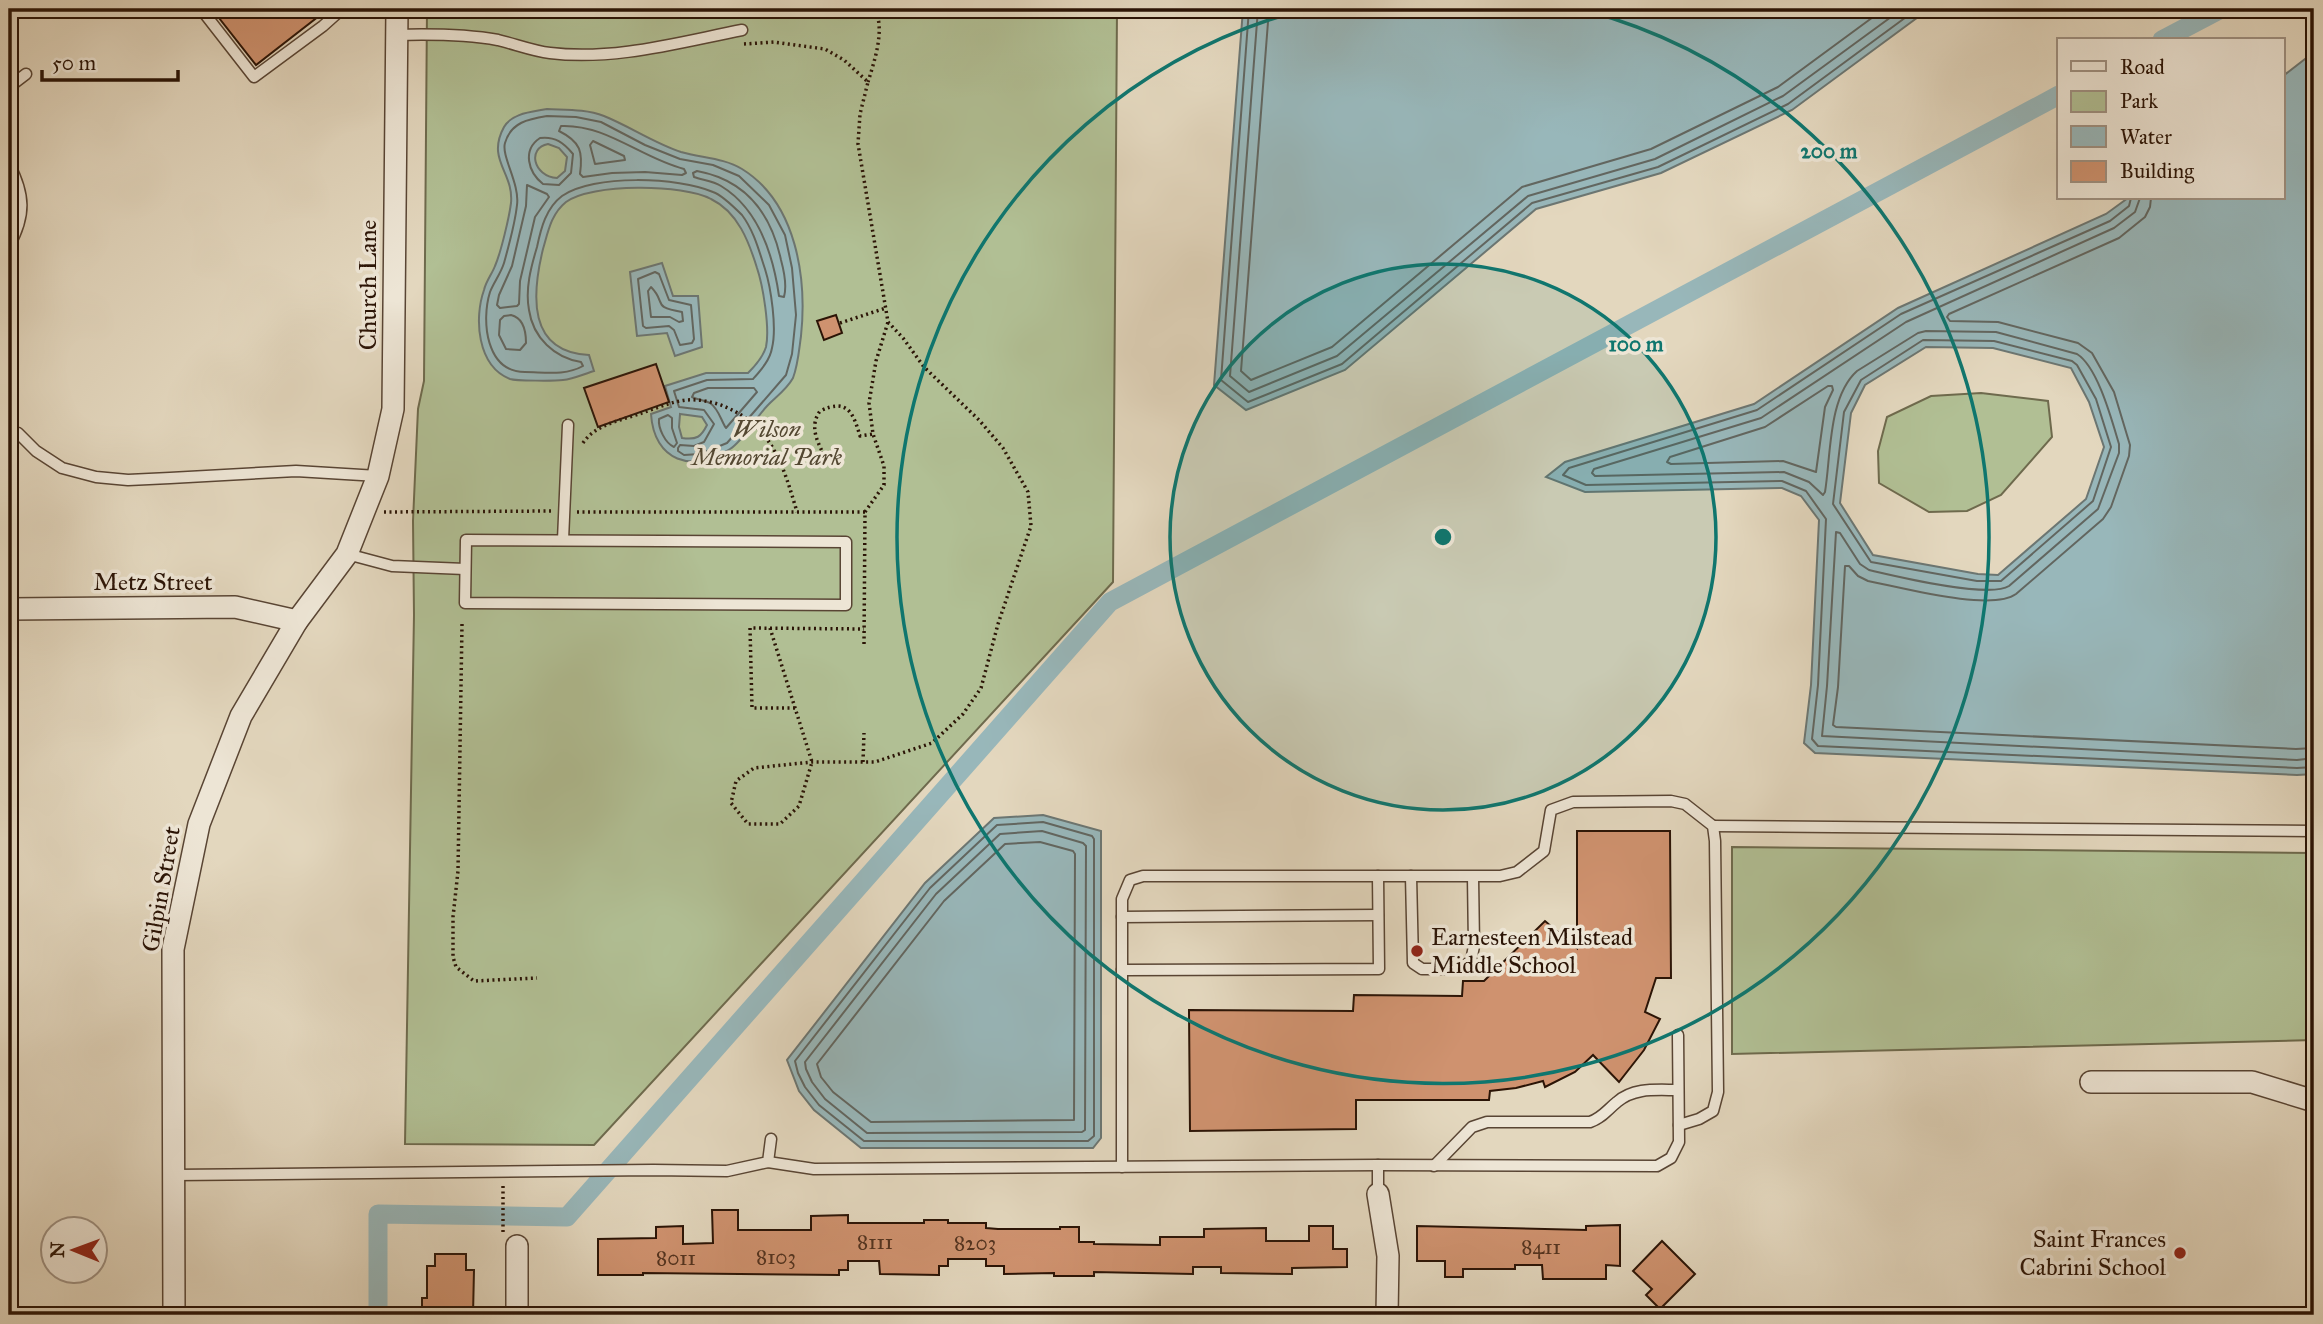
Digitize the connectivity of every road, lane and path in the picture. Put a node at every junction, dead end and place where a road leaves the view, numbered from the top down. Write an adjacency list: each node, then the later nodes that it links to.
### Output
1 (201, 9): 2 (lane)
2 (342, 9)
3 (397, 9): 7 (street, Church Lane)
4 (875, 9): 9 (path)
5 (724, 14): 6 (path)
6 (742, 30): 7 (lane); 9 (path)
7 (396, 35): 21 (street, Church Lane)
8 (26, 74): 10 (lane)
9 (868, 82): 13 (path)
10 (9, 87)
11 (9, 164): 12 (lane)
12 (9, 246)
13 (886, 308): 14 (path); 15 (path)
14 (888, 322): 18 (path); 38 (path)
15 (840, 323)
16 (568, 425): 20 (lane)
17 (18, 433): 21 (lane)
18 (873, 434): 19 (path); 24 (path)
19 (810, 455)
20 (566, 460): 22 (lane); 23 (path)
21 (378, 476): 25 (street, Church Lane)
22 (564, 512): 23 (path); 25 (path); 26 (lane)
23 (797, 512): 24 (path)
24 (865, 512): 33 (path)
25 (365, 513): 27 (street, Church Lane)
26 (563, 540): 28 (lane); 28 (lane)
27 (347, 554): 28 (lane); 30 (street, Gilpin Street)
28 (465, 569)
29 (9, 609): 30 (street, Metz Street)
30 (297, 621): 58 (street, Gilpin Street)
31 (462, 624): 47 (path)
32 (770, 628): 33 (path); 35 (path); 35 (path)
33 (864, 629): 34 (path)
34 (864, 644)
35 (795, 708): 37 (path)
36 (864, 733): 38 (path)
37 (812, 762): 37 (path); 38 (path)
38 (863, 762)
39 (1713, 826): 40 (lane); 43 (lane); 52 (lane)
40 (2314, 831)
41 (1378, 876): 42 (lane); 44 (lane); 45 (lane)
42 (1411, 876): 43 (lane); 43 (lane)
43 (1473, 877)
44 (1378, 915): 45 (lane); 46 (lane)
45 (1122, 916): 46 (lane)
46 (1122, 970): 57 (lane)
47 (537, 978)
48 (1678, 1035): 50 (lane)
49 (2091, 1082): 51 (street)
50 (1678, 1090): 52 (lane); 56 (lane)
51 (2314, 1101)
52 (1679, 1125): 56 (lane)
53 (771, 1139): 54 (lane)
54 (768, 1162): 57 (lane); 58 (lane)
55 (1378, 1166): 56 (lane); 57 (lane); 59 (lane)
56 (1434, 1166)
57 (1122, 1167)
58 (174, 1175): 62 (street, Gilpin Street)
59 (1378, 1194): 64 (street)
60 (503, 1200): 61 (path)
61 (510, 1238): 63 (street)
62 (174, 1315)
63 (517, 1315)
64 (1387, 1315)

